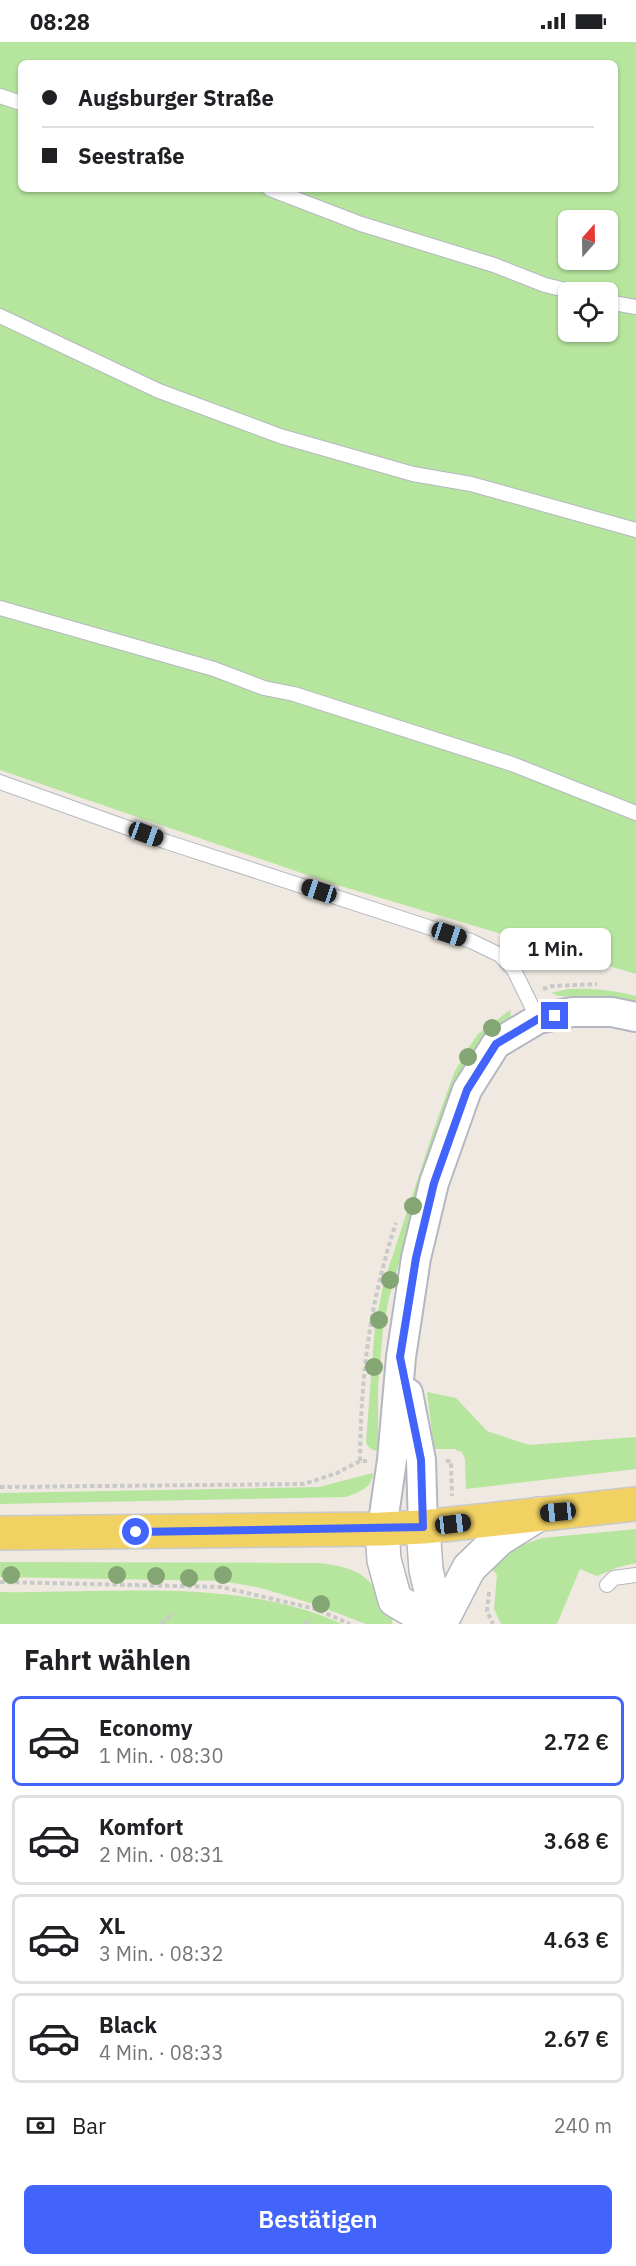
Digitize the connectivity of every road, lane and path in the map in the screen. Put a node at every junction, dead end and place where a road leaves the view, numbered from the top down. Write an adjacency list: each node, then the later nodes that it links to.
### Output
1 (0, 96): 2 (lane)
2 (18, 102)
3 (278, 192): 4 (lane)
4 (558, 288)
5 (618, 304): 6 (lane)
6 (636, 307)
7 (0, 316): 8 (lane)
8 (636, 530)
9 (0, 608): 11 (lane)
10 (0, 782): 13 (lane)
11 (636, 813)
12 (636, 1017): 13 (street)
13 (538, 1019): 14 (street)
14 (400, 1357): 15 (street); 19 (street)
15 (392, 1460): 16 (path); 20 (street)
16 (0, 1487)
17 (636, 1504): 18 (main road)
18 (539, 1514): 19 (main road); 30 (street)
19 (423, 1527): 20 (main road); 30 (street)
20 (382, 1529): 21 (main road); 30 (street)
21 (0, 1533)
22 (636, 1575): 24 (lane)
23 (0, 1582): 29 (path)
24 (607, 1585)
25 (174, 1613): 27 (path)
26 (311, 1618): 28 (path)
27 (161, 1624)
28 (305, 1624)
29 (350, 1624)
30 (438, 1624)

